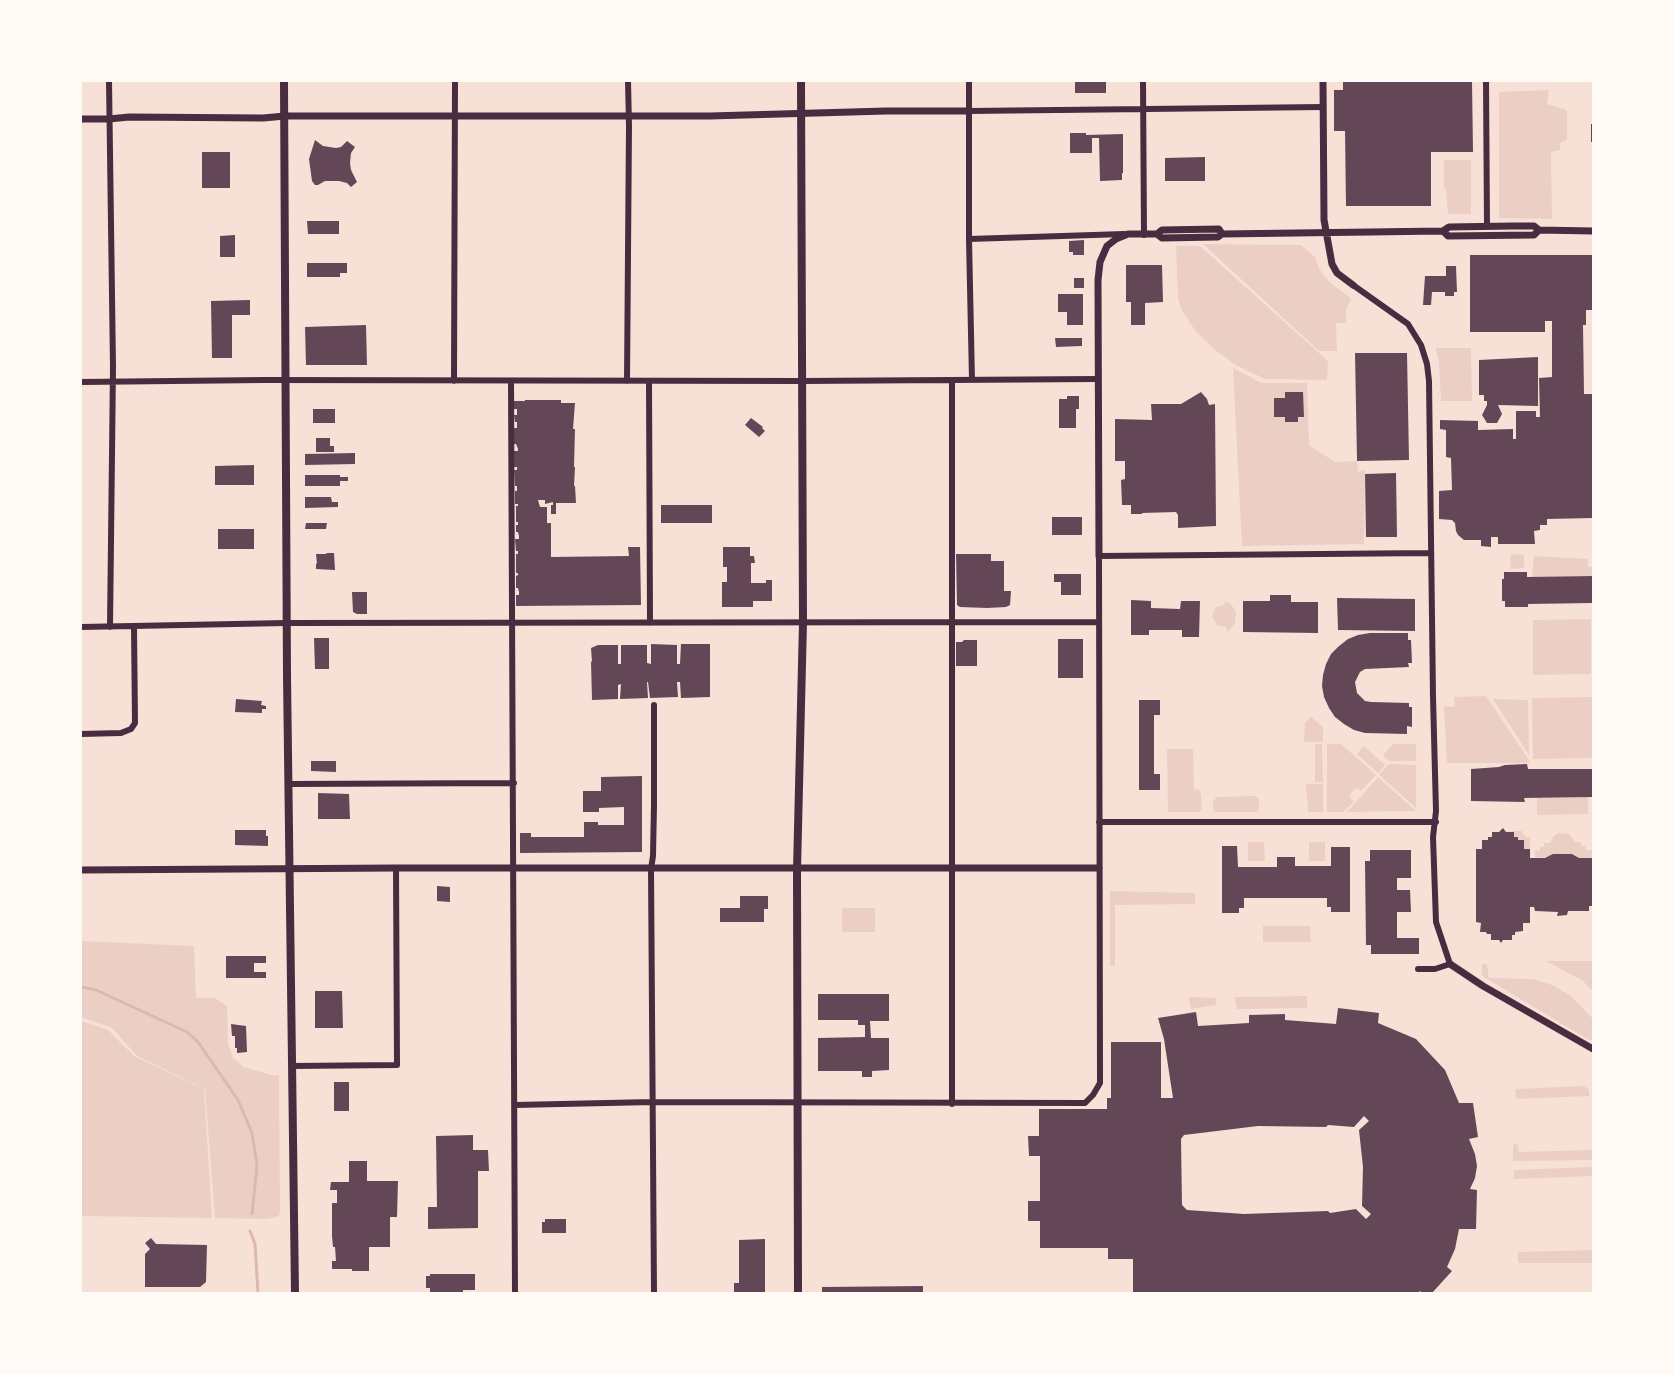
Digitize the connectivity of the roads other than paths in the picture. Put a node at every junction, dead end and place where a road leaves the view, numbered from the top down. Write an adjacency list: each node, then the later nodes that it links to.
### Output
1 (109, 81): 18 (street)
2 (284, 81): 15 (main road)
3 (455, 81): 16 (street)
4 (628, 81): 14 (street)
5 (801, 81): 13 (main road)
6 (969, 81): 12 (street)
7 (1143, 81): 11 (street)
8 (1323, 81): 10 (street)
9 (1486, 81): 19 (street)
10 (1323, 107): 11 (street); 23 (street)
11 (1144, 108): 12 (street); 25 (street)
12 (969, 111): 13 (street); 26 (street)
13 (801, 113): 14 (street); 36 (main road)
14 (629, 115): 16 (street); 34 (street)
15 (285, 116): 16 (street); 18 (street); 31 (main road)
16 (456, 116): 32 (street)
17 (81, 119): 18 (street)
18 (110, 119): 38 (street)
19 (1487, 226): 20 (street); 21 (street)
20 (1539, 230): 21 (street); 22 (street)
21 (1443, 231): 23 (street)
22 (1593, 231)
23 (1327, 233): 25 (street); 27 (street)
24 (1128, 234): 25 (street); 26 (street); 28 (street)
25 (1144, 234)
26 (969, 239): 30 (street)
27 (1353, 285): 39 (street)
28 (1097, 379): 30 (street); 40 (street)
29 (952, 380): 30 (street); 36 (street); 41 (street)
30 (972, 380)
31 (284, 381): 32 (street); 38 (street); 43 (main road)
32 (454, 381): 33 (street)
33 (511, 381): 34 (street); 44 (street)
34 (627, 381): 35 (street)
35 (649, 381): 36 (street); 45 (street)
36 (802, 381): 46 (main road)
37 (81, 382): 38 (street)
38 (113, 382): 49 (street)
39 (1431, 554): 40 (street); 55 (street)
40 (1099, 556): 42 (street)
41 (952, 622): 42 (street); 46 (street); 59 (street)
42 (1098, 622): 54 (street)
43 (286, 623): 44 (street); 47 (street); 52 (main road)
44 (513, 623): 45 (street); 53 (street)
45 (650, 623): 46 (street)
46 (803, 623): 62 (main road)
47 (134, 626): 49 (street); 51 (street)
48 (81, 627): 49 (street)
49 (110, 627)
50 (654, 705): 58 (street)
51 (81, 734)
52 (288, 783): 53 (street); 61 (main road)
53 (514, 783): 57 (street)
54 (1099, 822): 55 (street); 60 (street)
55 (1436, 822): 64 (street)
56 (396, 868): 57 (street); 61 (street); 67 (street)
57 (514, 868): 58 (street); 71 (street)
58 (651, 868): 62 (street); 68 (street)
59 (952, 868): 60 (street); 62 (street); 70 (street)
60 (1099, 868): 70 (street)
61 (289, 869): 63 (street); 67 (main road)
62 (797, 869): 69 (main road)
63 (81, 870)
64 (1449, 964): 65 (street); 66 (street)
65 (1418, 969)
66 (1593, 1049)
67 (292, 1066): 72 (main road)
68 (653, 1102): 69 (street); 71 (street); 74 (street)
69 (798, 1103): 70 (street); 75 (main road)
70 (952, 1104)
71 (515, 1105): 73 (street)
72 (295, 1293)
73 (515, 1293)
74 (654, 1293)
75 (798, 1293)

